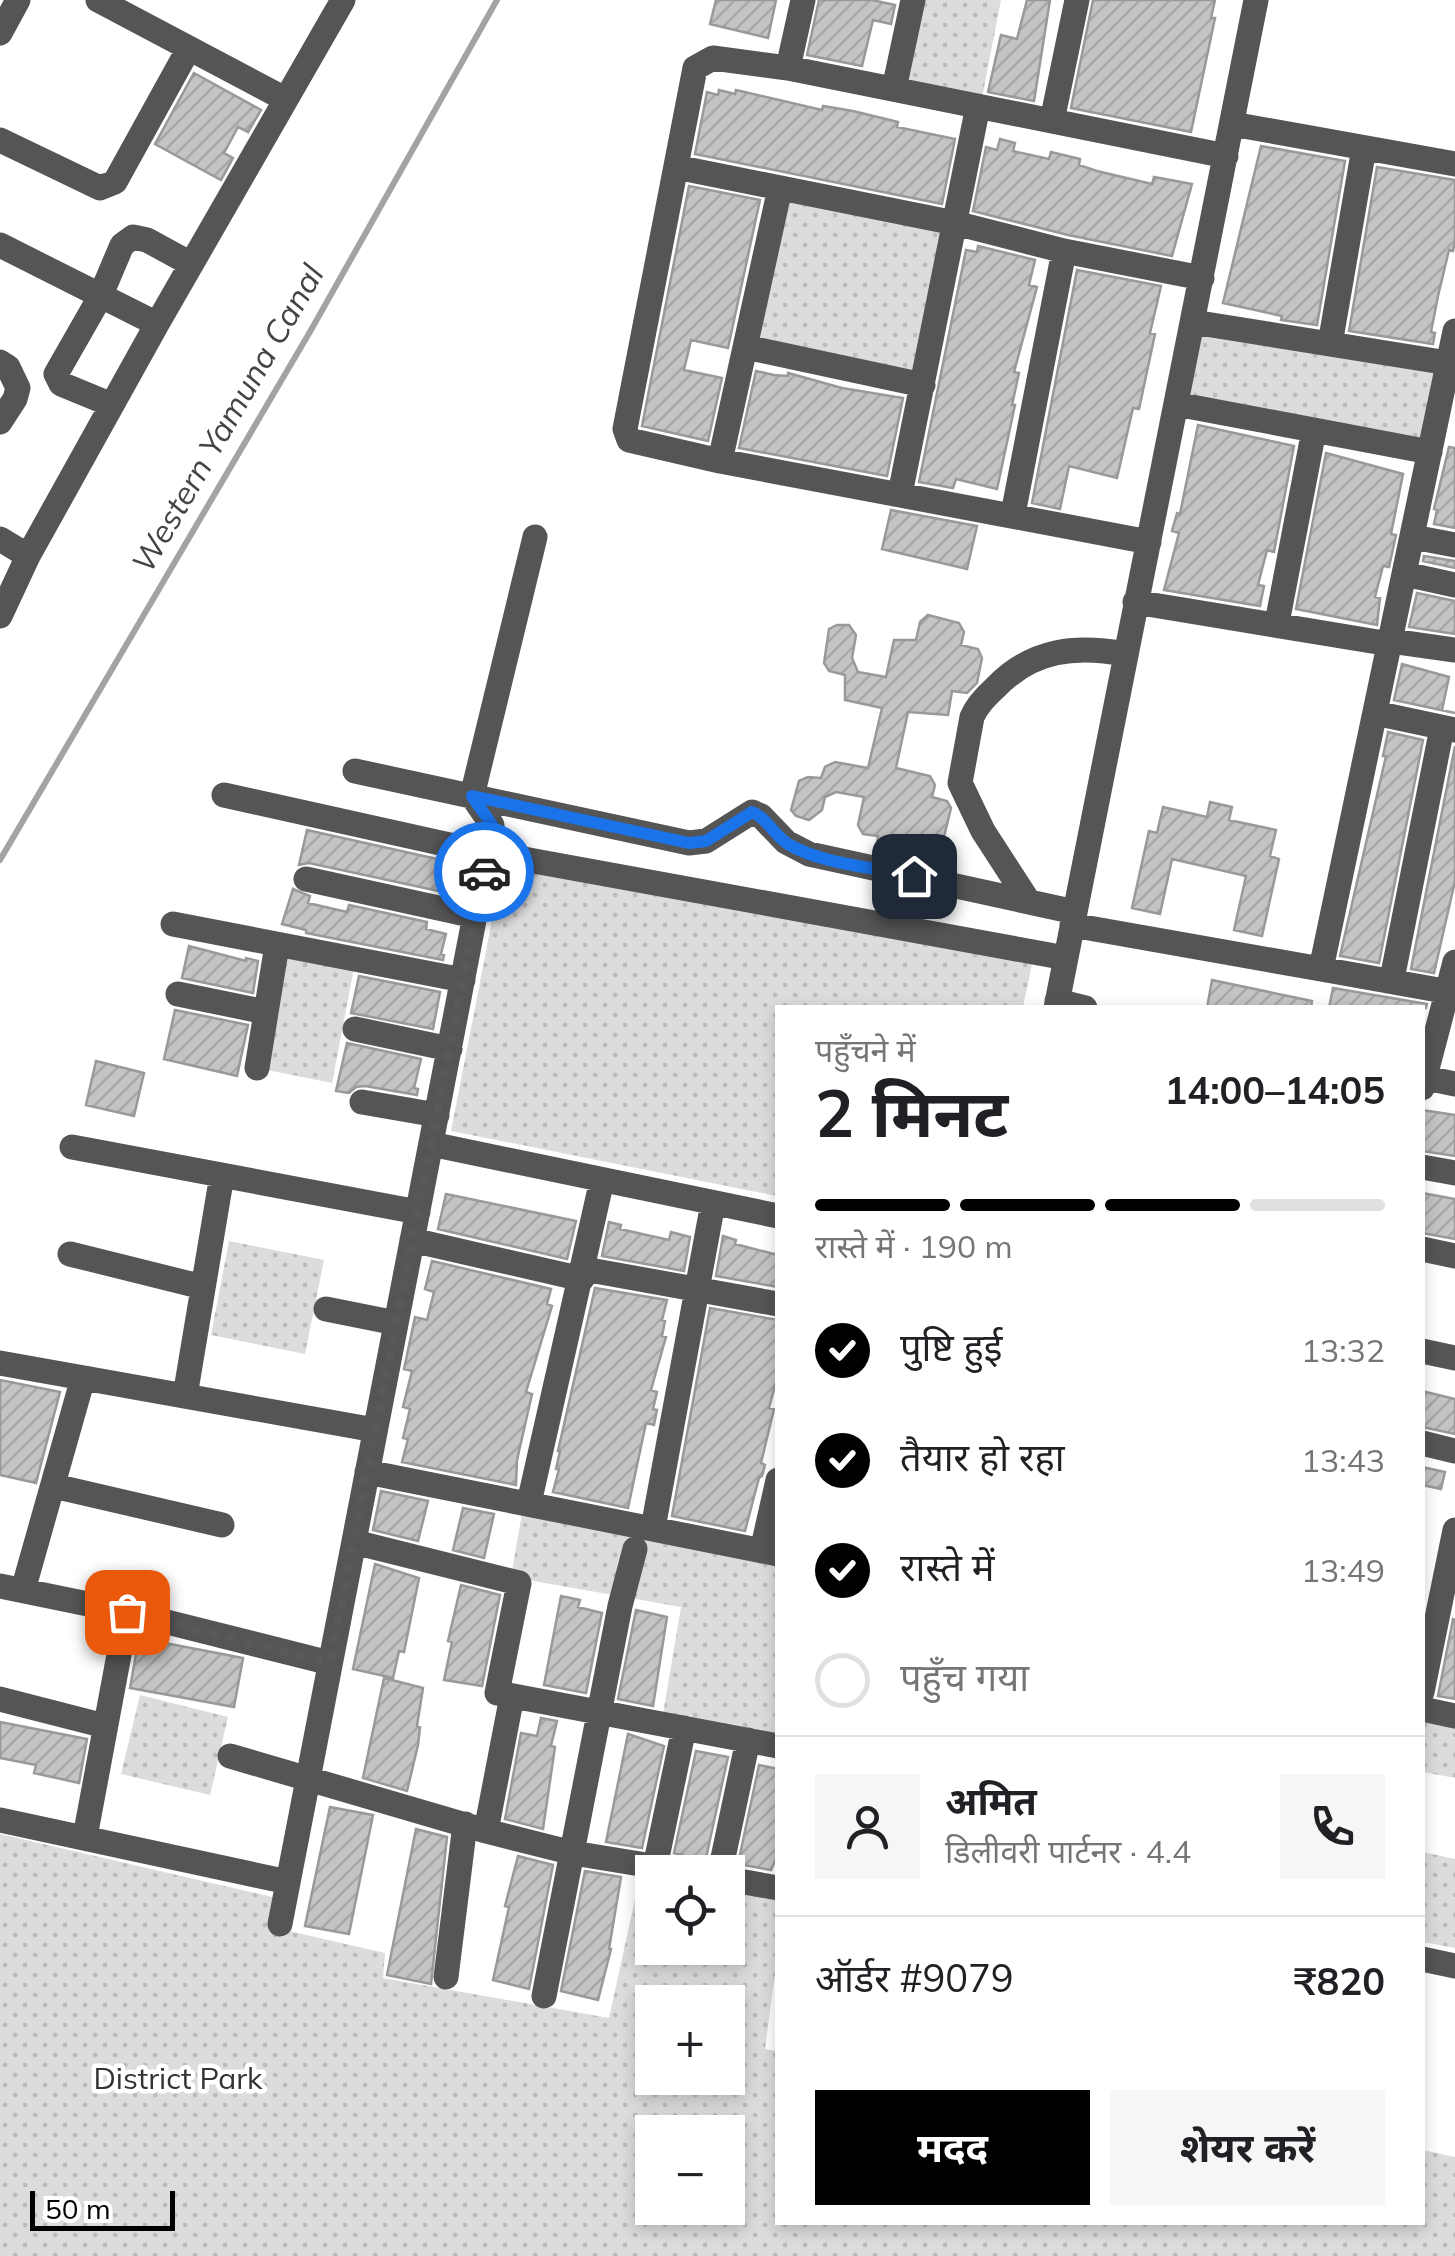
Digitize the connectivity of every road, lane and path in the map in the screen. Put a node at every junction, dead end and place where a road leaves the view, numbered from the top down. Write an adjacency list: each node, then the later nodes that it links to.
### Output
1 (18, 0): 8 (street)
2 (98, 0): 9 (street)
3 (343, 0): 12 (street)
4 (803, 0): 10 (street)
5 (913, 0): 11 (street)
6 (1077, 0): 14 (street)
7 (1256, 0): 15 (street)
8 (0, 33)
9 (189, 48): 12 (street); 16 (street)
10 (788, 68): 11 (street); 20 (street)
11 (894, 90): 13 (street)
12 (286, 99): 25 (street)
13 (978, 106): 14 (street); 22 (street)
14 (1052, 121): 18 (street)
15 (1232, 124): 17 (street); 18 (street)
16 (0, 140)
17 (1364, 148): 19 (street); 31 (street)
18 (1226, 156): 26 (street)
19 (1455, 164)
20 (676, 167): 21 (street); 41 (street)
21 (780, 188): 22 (street); 32 (street)
22 (955, 223): 24 (street); 35 (street)
23 (0, 245): 27 (street)
24 (1064, 251): 26 (street); 43 (street)
25 (191, 264): 27 (street); 29 (street)
26 (1202, 278): 28 (street)
27 (100, 297): 29 (street); 37 (street)
28 (1192, 322): 31 (street); 36 (street)
29 (157, 324): 37 (street)
30 (1455, 331): 34 (street)
31 (1330, 344): 34 (street)
32 (746, 347): 35 (street); 41 (street)
33 (0, 362): 38 (street)
34 (1448, 364): 40 (street)
35 (923, 385): 42 (street)
36 (1176, 404): 39 (street); 47 (street)
37 (112, 405): 49 (street)
38 (0, 422)
39 (1314, 430): 40 (street); 54 (street)
40 (1430, 452): 44 (street)
41 (720, 461): 42 (street)
42 (900, 494): 43 (street)
43 (1013, 514): 47 (street)
44 (1413, 537): 48 (street); 50 (street)
45 (535, 538): 62 (street)
46 (0, 540): 49 (street)
47 (1149, 542): 52 (street)
48 (1455, 545)
49 (28, 556): 53 (street)
50 (1404, 574): 51 (street); 55 (street)
51 (1455, 586)
52 (1135, 602): 54 (street); 57 (street)
53 (0, 616)
54 (1277, 623): 55 (street)
55 (1390, 642): 56 (street); 58 (street)
56 (1455, 650)
57 (1125, 654): 65 (street); 67 (street)
58 (1375, 714): 59 (street); 72 (street)
59 (1448, 729): 74 (street)
60 (355, 771): 62 (street)
61 (224, 795): 63 (street)
62 (472, 796): 63 (street); 65 (street)
63 (487, 853): 66 (street); 70 (street)
64 (306, 879): 66 (street)
65 (1030, 902): 67 (street)
66 (475, 916): 73 (street)
67 (1074, 919): 70 (street); 72 (street)
68 (173, 924): 69 (street)
69 (277, 946): 73 (street); 78 (street)
70 (1066, 958): 77 (street)
71 (1455, 962): 75 (street)
72 (1321, 969): 74 (street)
73 (463, 980): 80 (street)
74 (1392, 980): 75 (street)
75 (1452, 992): 82 (street)
76 (178, 994): 78 (street)
77 (1056, 1004)
78 (266, 1012): 81 (street)
79 (355, 1029): 80 (street)
80 (450, 1048): 86 (street)
81 (257, 1068)
82 (1425, 1078)
83 (1425, 1081): 84 (street)
84 (1455, 1084)
85 (362, 1102): 86 (street)
86 (437, 1115): 87 (street)
87 (431, 1144): 92 (street); 94 (street)
88 (72, 1147): 91 (street)
89 (1425, 1168): 90 (street)
90 (1455, 1173)
91 (222, 1175): 94 (street); 101 (street)
92 (602, 1180): 93 (street); 100 (street)
93 (713, 1203): 95 (street); 102 (street)
94 (418, 1212): 96 (street)
95 (775, 1215)
96 (412, 1240): 100 (street); 105 (street)
97 (1425, 1250): 99 (street)
98 (70, 1254): 101 (street)
99 (1455, 1256)
100 (583, 1274): 102 (street); 116 (street)
101 (203, 1286): 110 (street)
102 (697, 1290): 103 (street); 119 (street)
103 (775, 1303)
104 (326, 1309): 105 (street)
105 (396, 1323): 111 (street)
106 (1425, 1353): 107 (street)
107 (1455, 1358)
108 (0, 1363): 109 (street)
109 (84, 1378): 110 (street); 115 (street)
110 (184, 1396): 111 (street)
111 (376, 1430): 114 (street)
112 (1425, 1445): 113 (street)
113 (1455, 1451)
114 (368, 1472): 116 (street); 121 (street)
115 (54, 1486): 118 (street); 124 (street)
116 (530, 1504): 119 (street)
117 (775, 1507): 123 (street)
118 (222, 1525)
119 (653, 1528): 123 (street)
120 (1455, 1530): 127 (street)
121 (354, 1542): 126 (street); 128 (street)
122 (635, 1549): 131 (street)
123 (770, 1553)
124 (11, 1588): 125 (street)
125 (127, 1612): 126 (street); 133 (street)
126 (330, 1663): 138 (street)
127 (1425, 1677)
128 (512, 1696): 131 (street); 140 (street)
129 (0, 1699): 133 (street)
130 (1425, 1710): 132 (street)
131 (599, 1712): 134 (street); 142 (street)
132 (1455, 1716)
133 (105, 1726): 141 (street)
134 (684, 1728): 135 (street); 143 (street)
135 (748, 1740): 136 (street); 144 (street)
136 (775, 1745)
137 (230, 1756): 138 (street)
138 (310, 1780): 140 (street); 146 (street)
139 (0, 1820): 141 (street)
140 (476, 1828): 142 (street); 152 (street)
141 (85, 1838): 146 (street)
142 (573, 1852): 145 (street); 153 (street)
143 (658, 1855)
144 (724, 1855)
145 (635, 1863)
146 (288, 1882): 149 (street)
147 (745, 1882): 148 (street)
148 (775, 1887)
149 (280, 1924)
150 (1425, 1960): 151 (street)
151 (1455, 1966)
152 (446, 1977)
153 (544, 1996)

